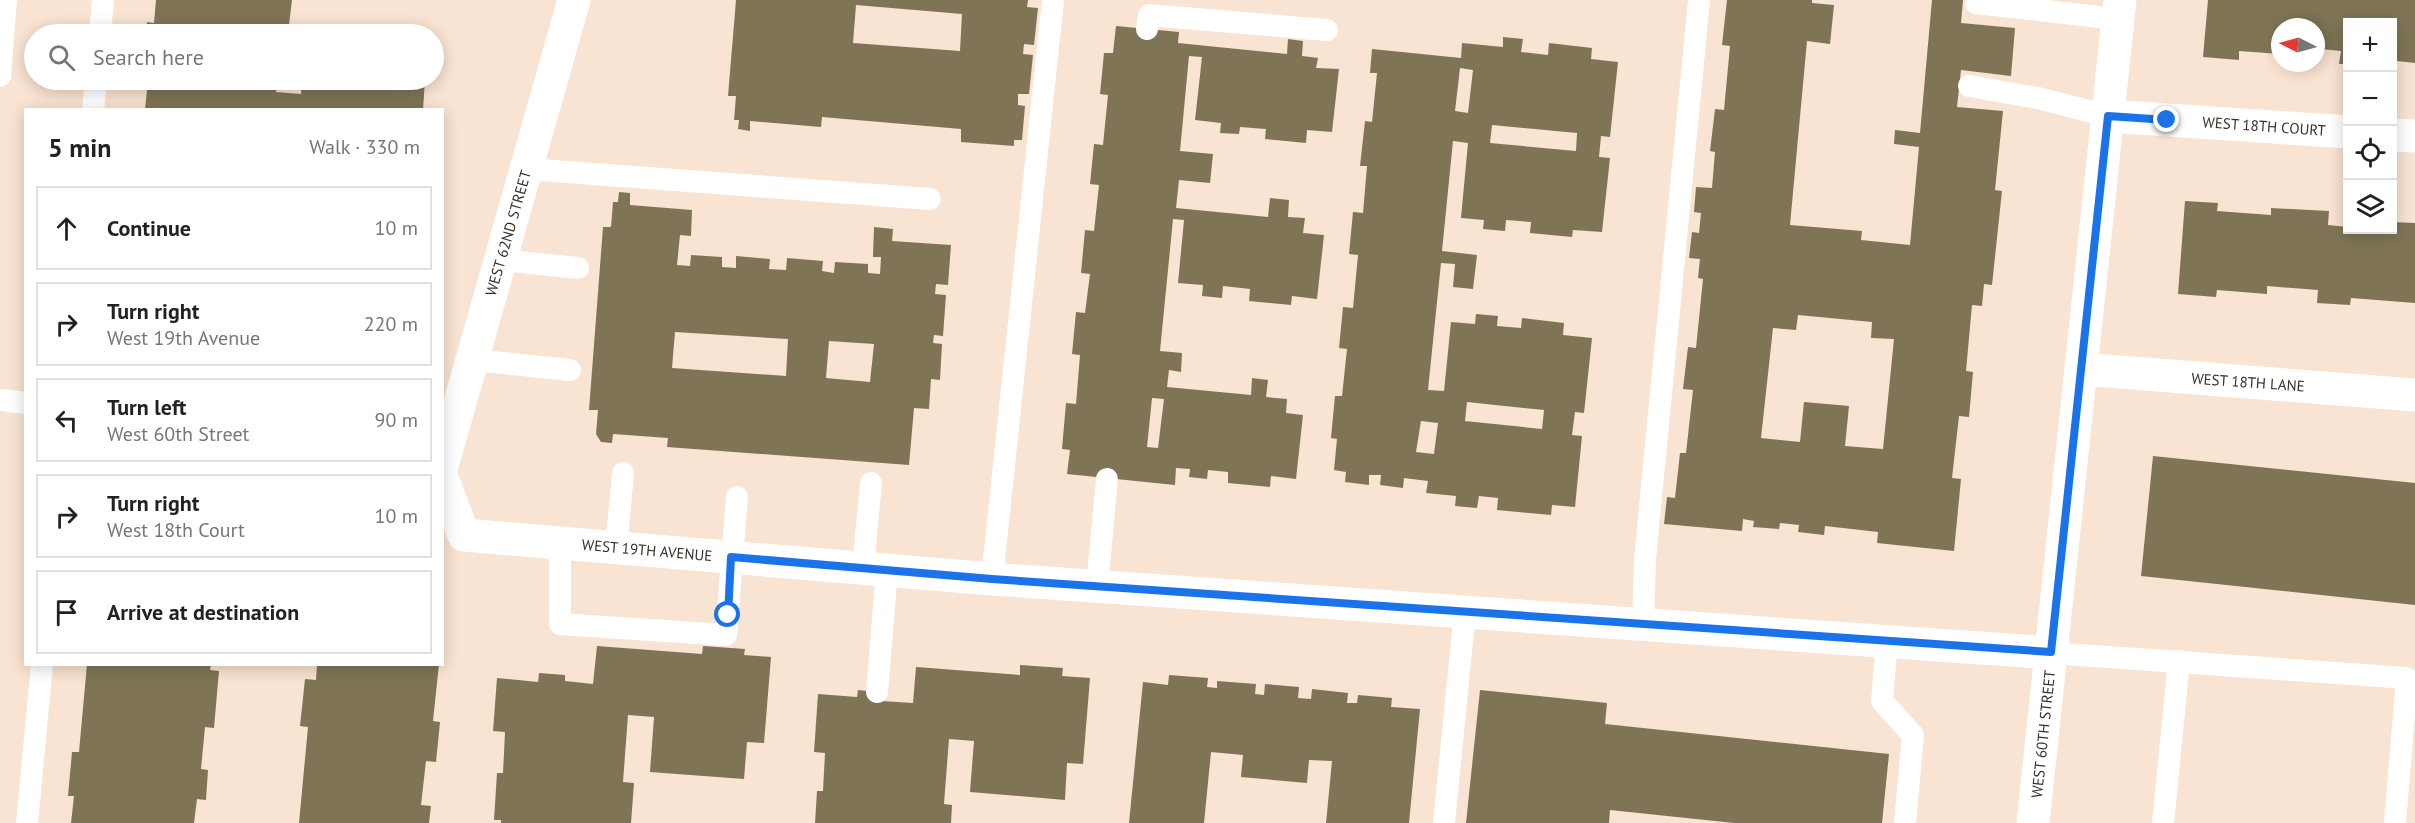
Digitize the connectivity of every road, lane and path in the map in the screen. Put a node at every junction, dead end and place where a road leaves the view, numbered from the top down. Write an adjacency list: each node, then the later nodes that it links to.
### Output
1 (6, 0): 11 (lane)
2 (103, 0): 8 (lane)
3 (574, 0): 19 (street, WEST 62ND STREET)
4 (1053, 0): 40 (lane)
5 (1699, 0): 43 (lane)
6 (1976, 3): 7 (lane)
7 (2119, 10): 15 (street, WEST 60TH STREET)
8 (101, 24)
9 (1147, 29): 10 (lane)
10 (1327, 30)
11 (0, 76)
12 (1969, 86): 15 (lane)
13 (95, 90): 14 (lane)
14 (93, 108)
15 (2108, 116): 16 (street, WEST 18TH COURT); 24 (street, WEST 60TH STREET)
16 (2343, 132)
17 (2397, 135): 18 (street)
18 (2415, 136)
19 (527, 169): 20 (lane); 21 (street, WEST 62ND STREET)
20 (930, 200)
21 (501, 260): 22 (lane); 23 (street, WEST 62ND STREET)
22 (578, 268)
23 (473, 360): 25 (lane); 29 (street, WEST 62ND STREET)
24 (2081, 369): 26 (street, WEST 18TH LANE); 45 (street, WEST 60TH STREET)
25 (570, 370)
26 (2415, 395)
27 (0, 400): 28 (lane)
28 (24, 403)
29 (444, 460)
30 (444, 466): 35 (street, WEST 62ND STREET)
31 (623, 473): 37 (lane)
32 (1107, 478): 41 (lane)
33 (871, 483): 39 (lane)
34 (737, 497): 38 (lane)
35 (464, 535): 36 (street, WEST 19TH AVENUE)
36 (560, 543): 37 (street, WEST 19TH AVENUE); 38 (lane)
37 (616, 548): 38 (street, WEST 19TH AVENUE)
38 (731, 557): 39 (street, WEST 19TH AVENUE)
39 (875, 569): 40 (street, WEST 19TH AVENUE); 48 (lane)
40 (992, 579): 41 (street, WEST 19TH AVENUE)
41 (1097, 586): 42 (street, WEST 19TH AVENUE)
42 (1465, 611): 43 (street, WEST 19TH AVENUE); 50 (lane)
43 (1642, 624): 44 (street, WEST 19TH AVENUE)
44 (1887, 641): 45 (street, WEST 19TH AVENUE); 51 (lane)
45 (2051, 652): 46 (lane); 52 (street, WEST 60TH STREET)
46 (2179, 661): 53 (lane); 54 (lane)
47 (42, 666): 49 (lane)
48 (877, 692)
49 (27, 823)
50 (1444, 823)
51 (1905, 823)
52 (2033, 823)
53 (2163, 823)
54 (2395, 823)

